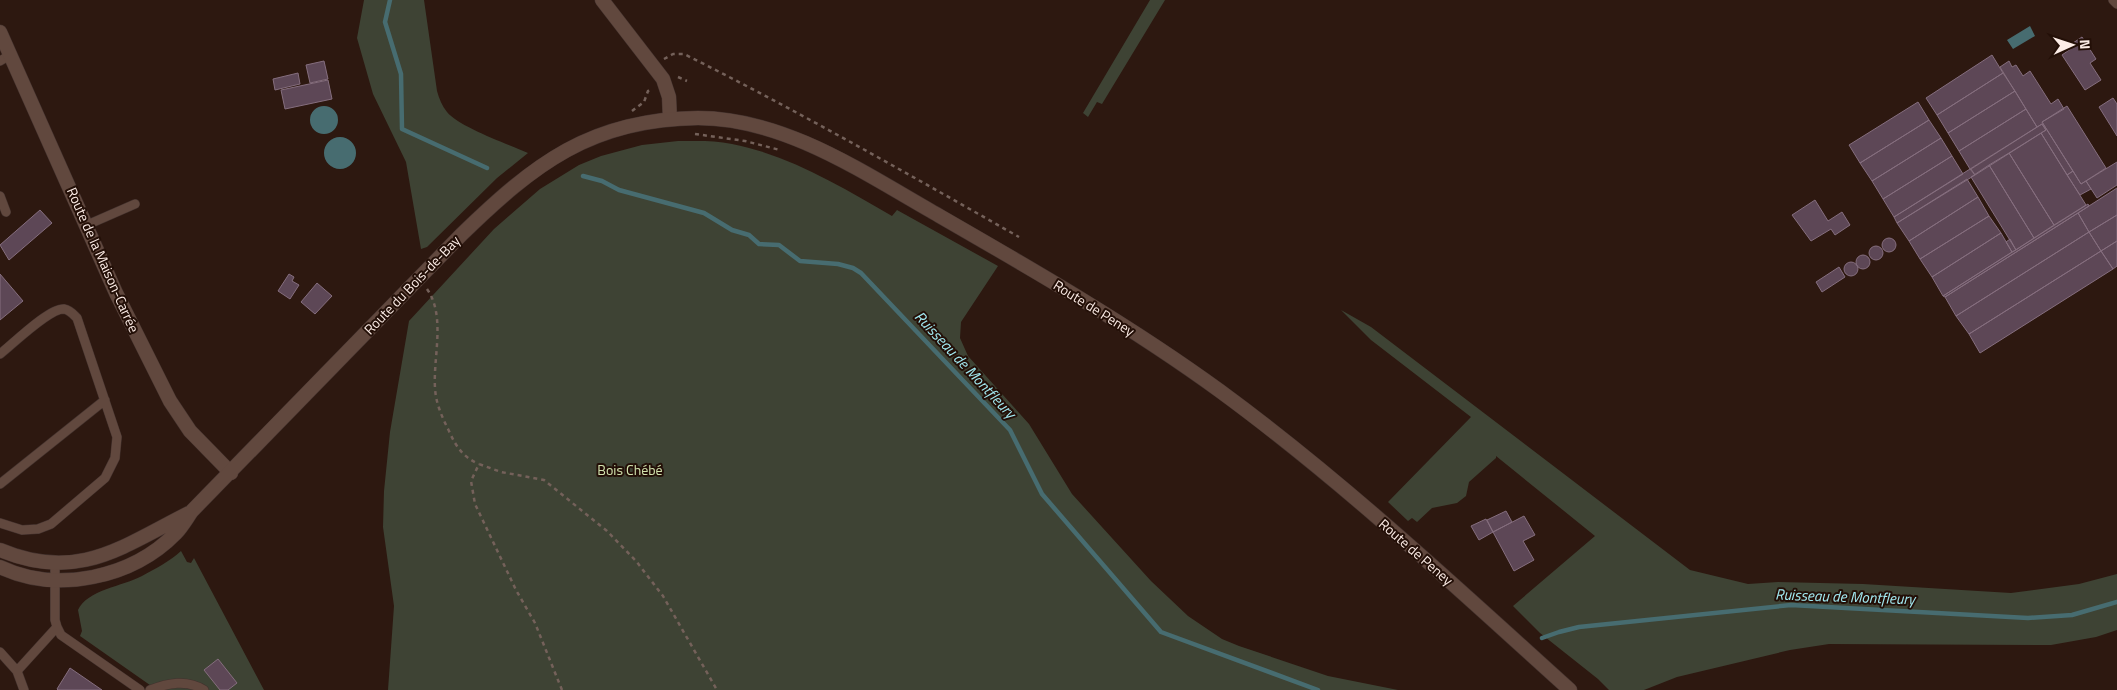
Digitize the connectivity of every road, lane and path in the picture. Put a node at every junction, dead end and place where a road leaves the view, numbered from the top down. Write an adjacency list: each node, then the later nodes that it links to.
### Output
1 (602, 0): 6 (main road)
2 (2113, 0): 3 (lane)
3 (2117, 4)
4 (0, 32): 5 (main road, Route de la Maison-Carrée)
5 (5, 58): 16 (main road, Route de la Maison-Carrée)
6 (654, 67): 8 (main road); 17 (path)
7 (687, 81): 8 (path)
8 (666, 86): 9 (main road); 10 (path)
9 (670, 119): 10 (main road, Route du Bois-de-Bay); 39 (main road, Route de Peney)
10 (634, 124): 22 (main road, Route du Bois-de-Bay)
11 (691, 134): 12 (path)
12 (782, 151)
13 (0, 196): 15 (lane)
14 (135, 204): 16 (lane)
15 (6, 212)
16 (87, 226): 22 (main road, Route de la Maison-Carrée)
17 (1019, 237)
18 (431, 296): 21 (path)
19 (0, 354): 20 (lane)
20 (105, 400): 23 (lane); 25 (lane)
21 (479, 464): 37 (path); 38 (path)
22 (231, 473): 24 (main road, Route du Bois-de-Bay)
23 (0, 484)
24 (192, 512): 27 (main road, Route du Bois-de-Bay); 29 (main road, Route du Bois-de-Bay)
25 (0, 523)
26 (0, 550): 27 (main road, Route du Bois-de-Bay)
27 (55, 562): 29 (lane)
28 (0, 567): 29 (main road, Route du Bois-de-Bay)
29 (56, 580): 30 (lane)
30 (57, 627): 32 (lane); 34 (lane)
31 (0, 652): 32 (lane)
32 (17, 672): 33 (lane)
33 (24, 690)
34 (140, 690)
35 (150, 690): 36 (lane)
36 (204, 690)
37 (562, 690)
38 (718, 690)
39 (1570, 690)

